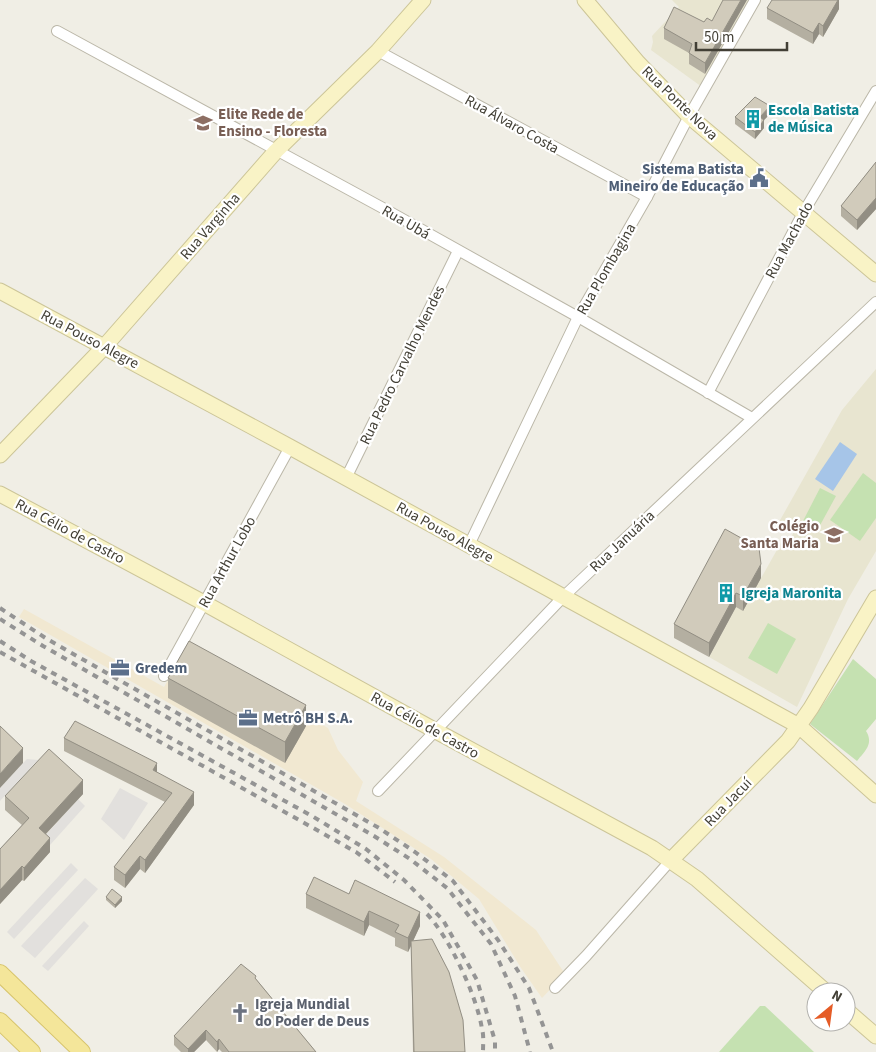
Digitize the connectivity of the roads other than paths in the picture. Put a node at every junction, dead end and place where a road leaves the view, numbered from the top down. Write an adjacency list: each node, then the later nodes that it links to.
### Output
1 (423, 0): 5 (street, Rua Varginha)
2 (585, 0): 7 (street, Rua Ponte Nova)
3 (755, 0): 7 (street, Rua Plombagina)
4 (57, 31): 8 (street, Rua Ubá)
5 (378, 51): 8 (street, Rua Varginha); 9 (street, Rua Álvaro Costa)
6 (876, 91): 10 (street, Rua Machado)
7 (689, 116): 9 (street, Rua Plombagina); 10 (street, Rua Ponte Nova)
8 (276, 151): 11 (street, Rua Ubá); 16 (street, Rua Varginha)
9 (647, 198): 15 (street, Rua Plombagina)
10 (803, 213): 12 (street, Rua Ponte Nova); 17 (street, Rua Machado)
11 (458, 251): 15 (street, Rua Ubá); 21 (street, Rua Pedro Carvalho Mendes)
12 (876, 274)
13 (0, 291): 16 (street, Rua Pouso Alegre)
14 (876, 302): 18 (street, Rua Januária)
15 (578, 318): 17 (street, Rua Ubá); 23 (street, Rua Plombagina)
16 (104, 347): 19 (street, Rua Pouso Alegre); 20 (street, Rua Varginha)
17 (708, 393): 18 (street, Rua Ubá)
18 (752, 418): 24 (street, Rua Januária)
19 (290, 447): 21 (street, Rua Pouso Alegre); 26 (street, Rua Arthur Lobo)
20 (0, 455)
21 (346, 478): 23 (street, Rua Pouso Alegre)
22 (0, 494): 26 (street, Rua Célio de Castro)
23 (469, 545): 24 (street, Rua Pouso Alegre)
24 (563, 597): 28 (street, Rua Pouso Alegre); 29 (street, Rua Januária)
25 (876, 598): 28 (street, Rua Jacuí)
26 (204, 603): 27 (street, Rua Arthur Lobo); 29 (street, Rua Célio de Castro)
27 (164, 676)
28 (799, 726): 31 (street, Rua Pouso Alegre); 32 (street, Rua Jacuí)
29 (436, 731): 30 (street, Rua Januária); 32 (street, Rua Célio de Castro)
30 (378, 790)
31 (876, 795)
32 (671, 860): 34 (street, Rua Célio de Castro); 35 (street, Rua Jacuí)
33 (0, 973): 40 (main road)
34 (815, 982)
35 (555, 988)
36 (856, 1019): 38 (street)
37 (0, 1021): 39 (main road)
38 (876, 1036)
39 (32, 1052)
40 (82, 1052)

